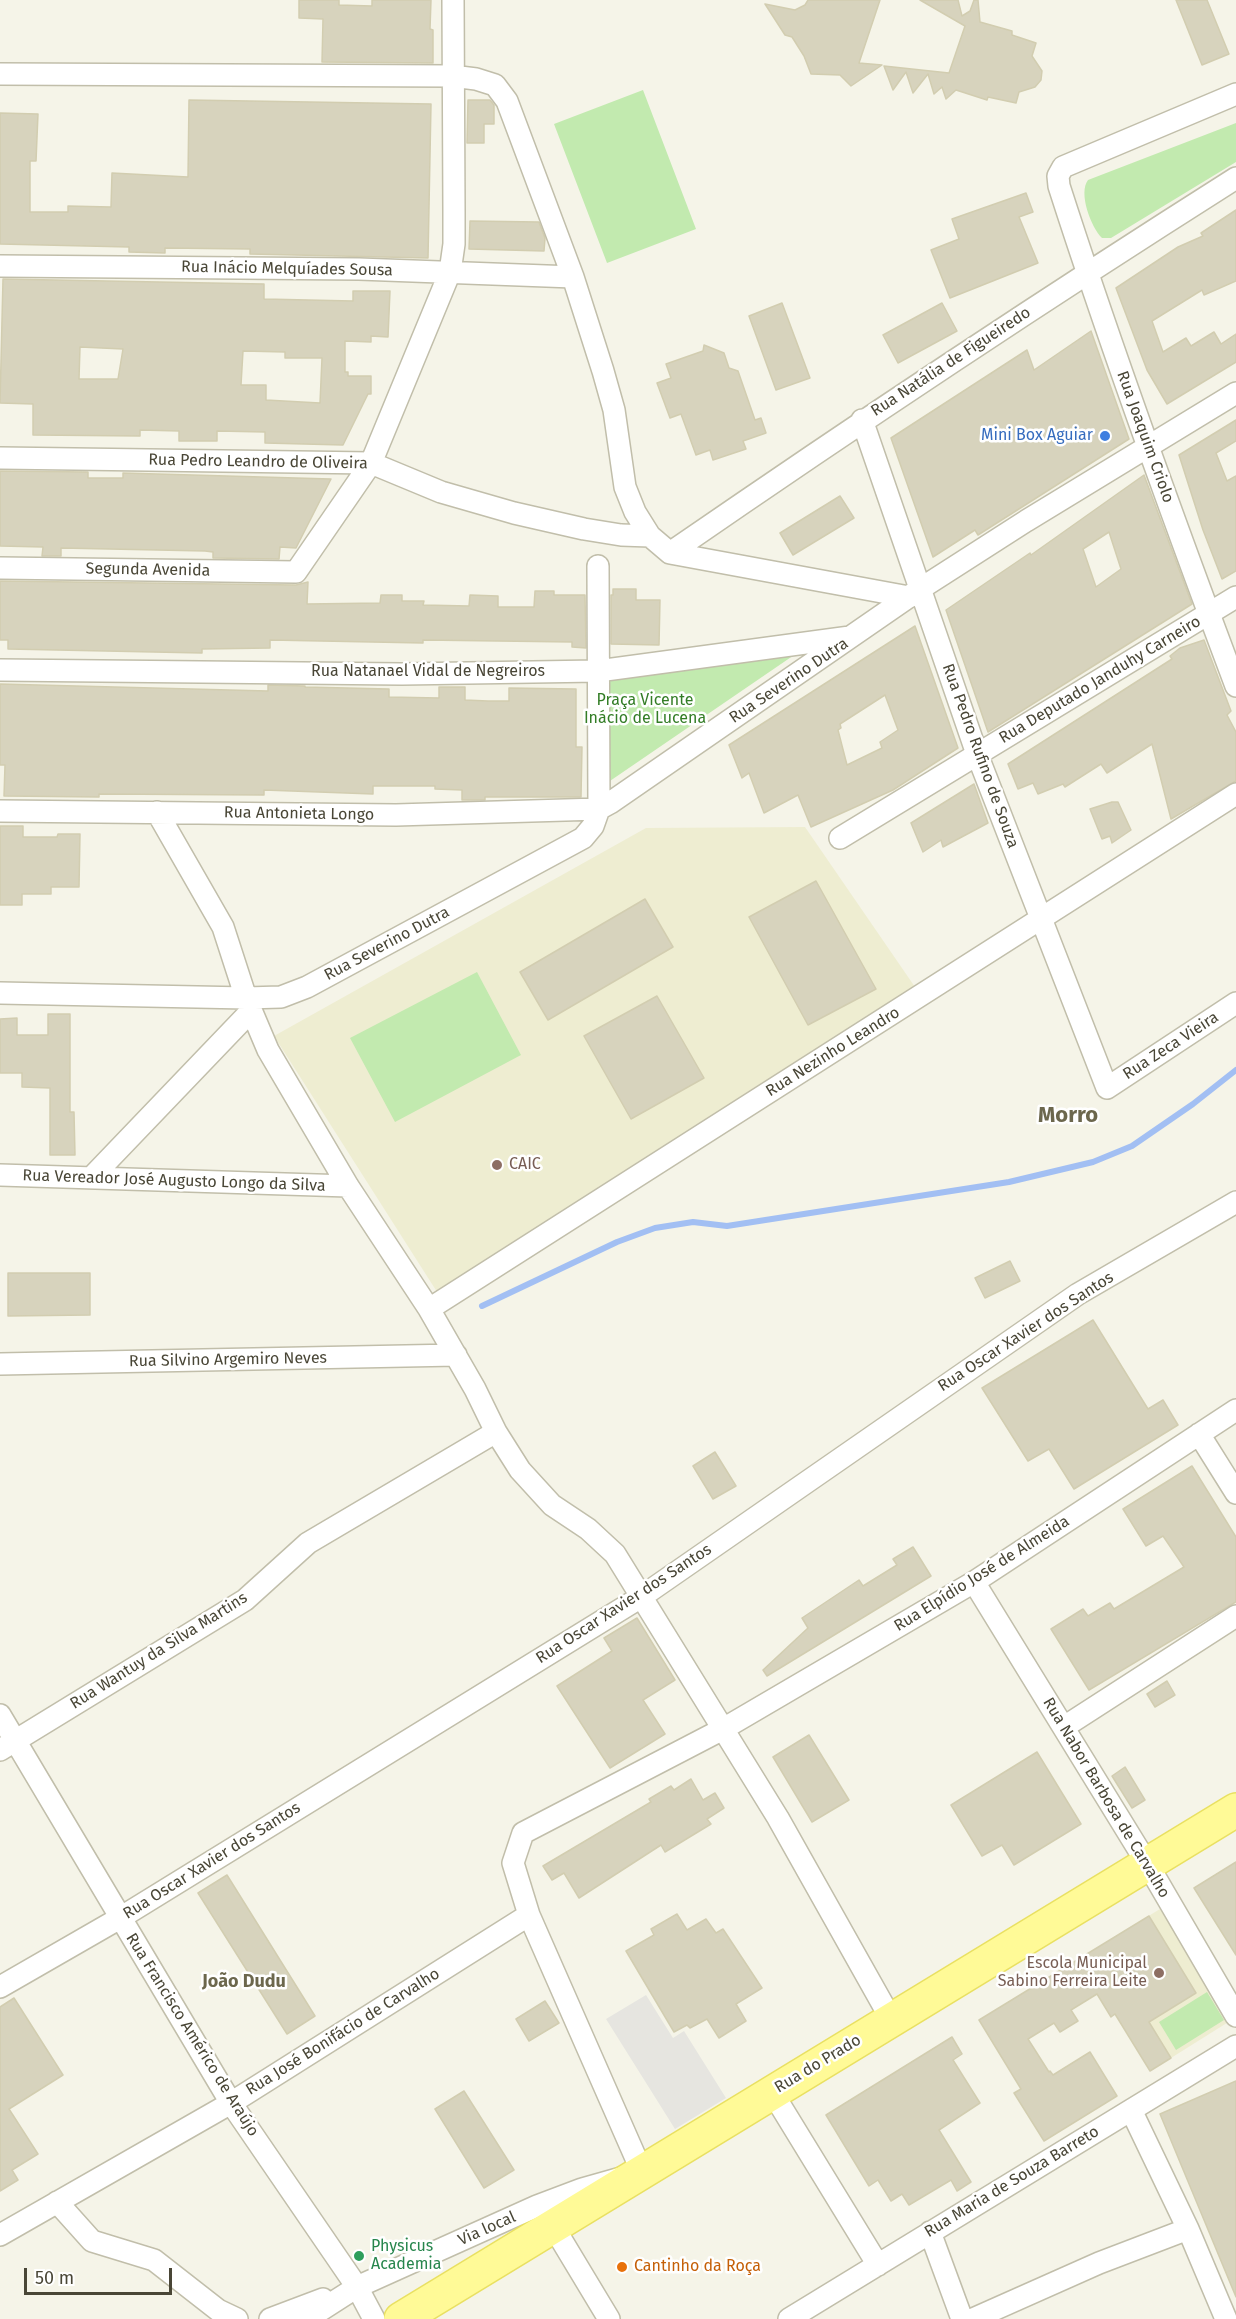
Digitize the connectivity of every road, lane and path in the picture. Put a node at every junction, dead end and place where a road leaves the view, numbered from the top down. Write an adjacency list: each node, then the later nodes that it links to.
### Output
1 (453, 0): 3 (street)
2 (0, 74): 3 (street)
3 (452, 76): 7 (street); 9 (street)
4 (1236, 94): 8 (street, Rua Joaquim Criolo)
5 (1236, 178): 8 (street, Rua Natália de Figueiredo)
6 (0, 266): 7 (street, Rua Inácio Melquíades Sousa)
7 (450, 272): 9 (street, Rua Inácio Melquíades Sousa); 14 (street)
8 (1087, 273): 11 (street, Rua Natália de Figueiredo); 12 (street, Rua Joaquim Criolo)
9 (573, 277): 15 (street)
10 (1236, 393): 12 (street, Rua Severino Dutra)
11 (862, 420): 16 (street, Rua Natália de Figueiredo); 19 (street, Rua Pedro Rufino de Souza)
12 (1148, 448): 19 (street, Rua Severino Dutra); 21 (street, Rua Joaquim Criolo)
13 (0, 458): 14 (street, Rua Pedro Leandro de Oliveira)
14 (371, 463): 15 (street, Rua Pedro Leandro de Oliveira); 18 (street, Segunda Avenida)
15 (650, 536): 16 (street)
16 (670, 553): 19 (street)
17 (598, 566): 24 (street)
18 (0, 568)
19 (914, 593): 22 (street, Rua Severino Dutra); 26 (street, Rua Pedro Rufino de Souza)
20 (1236, 597): 21 (street, Rua Deputado Janduhy Carneiro)
21 (1209, 614): 25 (street, Rua Joaquim Criolo); 26 (street, Rua Deputado Janduhy Carneiro)
22 (853, 637): 24 (street, Rua Natanael Vidal de Negreiros); 28 (street, Rua Severino Dutra)
23 (0, 670): 24 (street, Rua Natanael Vidal de Negreiros)
24 (598, 671): 28 (street)
25 (1236, 686)
26 (977, 754): 31 (street, Rua Deputado Janduhy Carneiro); 32 (street, Rua Pedro Rufino de Souza)
27 (1236, 794): 32 (street, Rua Nezinho Leandro)
28 (599, 809): 30 (street, Rua Antonieta Longo); 35 (street, Rua Severino Dutra)
29 (0, 811): 30 (street, Rua Antonieta Longo)
30 (158, 812): 35 (street)
31 (840, 837)
32 (1041, 920): 36 (street, Rua Pedro Rufino de Souza); 41 (street, Rua Nezinho Leandro)
33 (0, 993): 35 (street, Rua Severino Dutra)
34 (1236, 1004): 36 (street, Rua Zeca Vieira)
35 (248, 1005): 38 (street); 39 (street)
36 (1107, 1088)
37 (0, 1175): 38 (street, Rua Vereador José Augusto Longo da Silva)
38 (91, 1178): 39 (street, Rua Vereador José Augusto Longo da Silva)
39 (348, 1186): 41 (street)
40 (1236, 1202): 49 (street, Rua Oscar Xavier dos Santos)
41 (429, 1310): 42 (street)
42 (456, 1355): 43 (street, Rua Silvino Argemiro Neves); 45 (street)
43 (0, 1364)
44 (1236, 1410): 46 (street, Rua Elpídio José de Almeida)
45 (496, 1432): 49 (street); 54 (street, Rua Wantuy da Silva Martins)
46 (1199, 1434): 47 (street); 48 (street, Rua Elpídio José de Almeida)
47 (1236, 1493)
48 (974, 1582): 52 (street, Rua Nabor Barbosa de Carvalho); 53 (street, Rua Elpídio José de Almeida)
49 (641, 1597): 53 (street); 58 (street, Rua Oscar Xavier dos Santos)
50 (1236, 1616): 52 (street)
51 (0, 1715): 54 (street, Rua Francisco Américo de Araújo)
52 (1064, 1727): 56 (street, Rua Nabor Barbosa de Carvalho)
53 (723, 1730): 57 (street, Rua Elpídio José de Almeida); 61 (street)
54 (8, 1745): 58 (street, Rua Francisco Américo de Araújo)
55 (1236, 1810): 56 (main road, Rua do Prado)
56 (1148, 1865): 60 (street, Rua Nabor Barbosa de Carvalho); 61 (main road, Rua do Prado)
57 (529, 1916): 64 (street, Rua José Bonifácio de Carvalho); 66 (street, Rua Elpídio José de Almeida)
58 (120, 1918): 59 (street, Rua Oscar Xavier dos Santos); 64 (street, Rua Francisco Américo de Araújo)
59 (0, 1987)
60 (1236, 2016)
61 (891, 2019): 63 (main road, Rua do Prado)
62 (1236, 2046): 65 (street, Rua Maria de Souza Barreto)
63 (772, 2092): 66 (main road, Rua do Prado); 72 (street)
64 (231, 2103): 67 (street, Rua José Bonifácio de Carvalho); 73 (street, Rua Francisco Américo de Araújo)
65 (1131, 2110): 69 (street); 70 (street, Rua Maria de Souza Barreto)
66 (642, 2172): 68 (main road, Rua do Prado); 73 (street, Via local)
67 (57, 2202): 71 (street, Rua José Bonifácio de Carvalho); 74 (street)
68 (553, 2226): 78 (main road, Rua do Prado); 79 (street)
69 (1188, 2229): 82 (street); 83 (street)
70 (930, 2232): 72 (street, Rua Maria de Souza Barreto); 81 (street)
71 (0, 2235)
72 (878, 2265): 80 (street, Rua Maria de Souza Barreto)
73 (357, 2287): 75 (street); 76 (street, Via local); 77 (street, Rua Francisco Américo de Araújo)
74 (237, 2319)
75 (270, 2319)
76 (307, 2319)
77 (374, 2319)
78 (401, 2319)
79 (609, 2319)
80 (789, 2319)
81 (962, 2319)
82 (973, 2319)
83 (1226, 2319)

